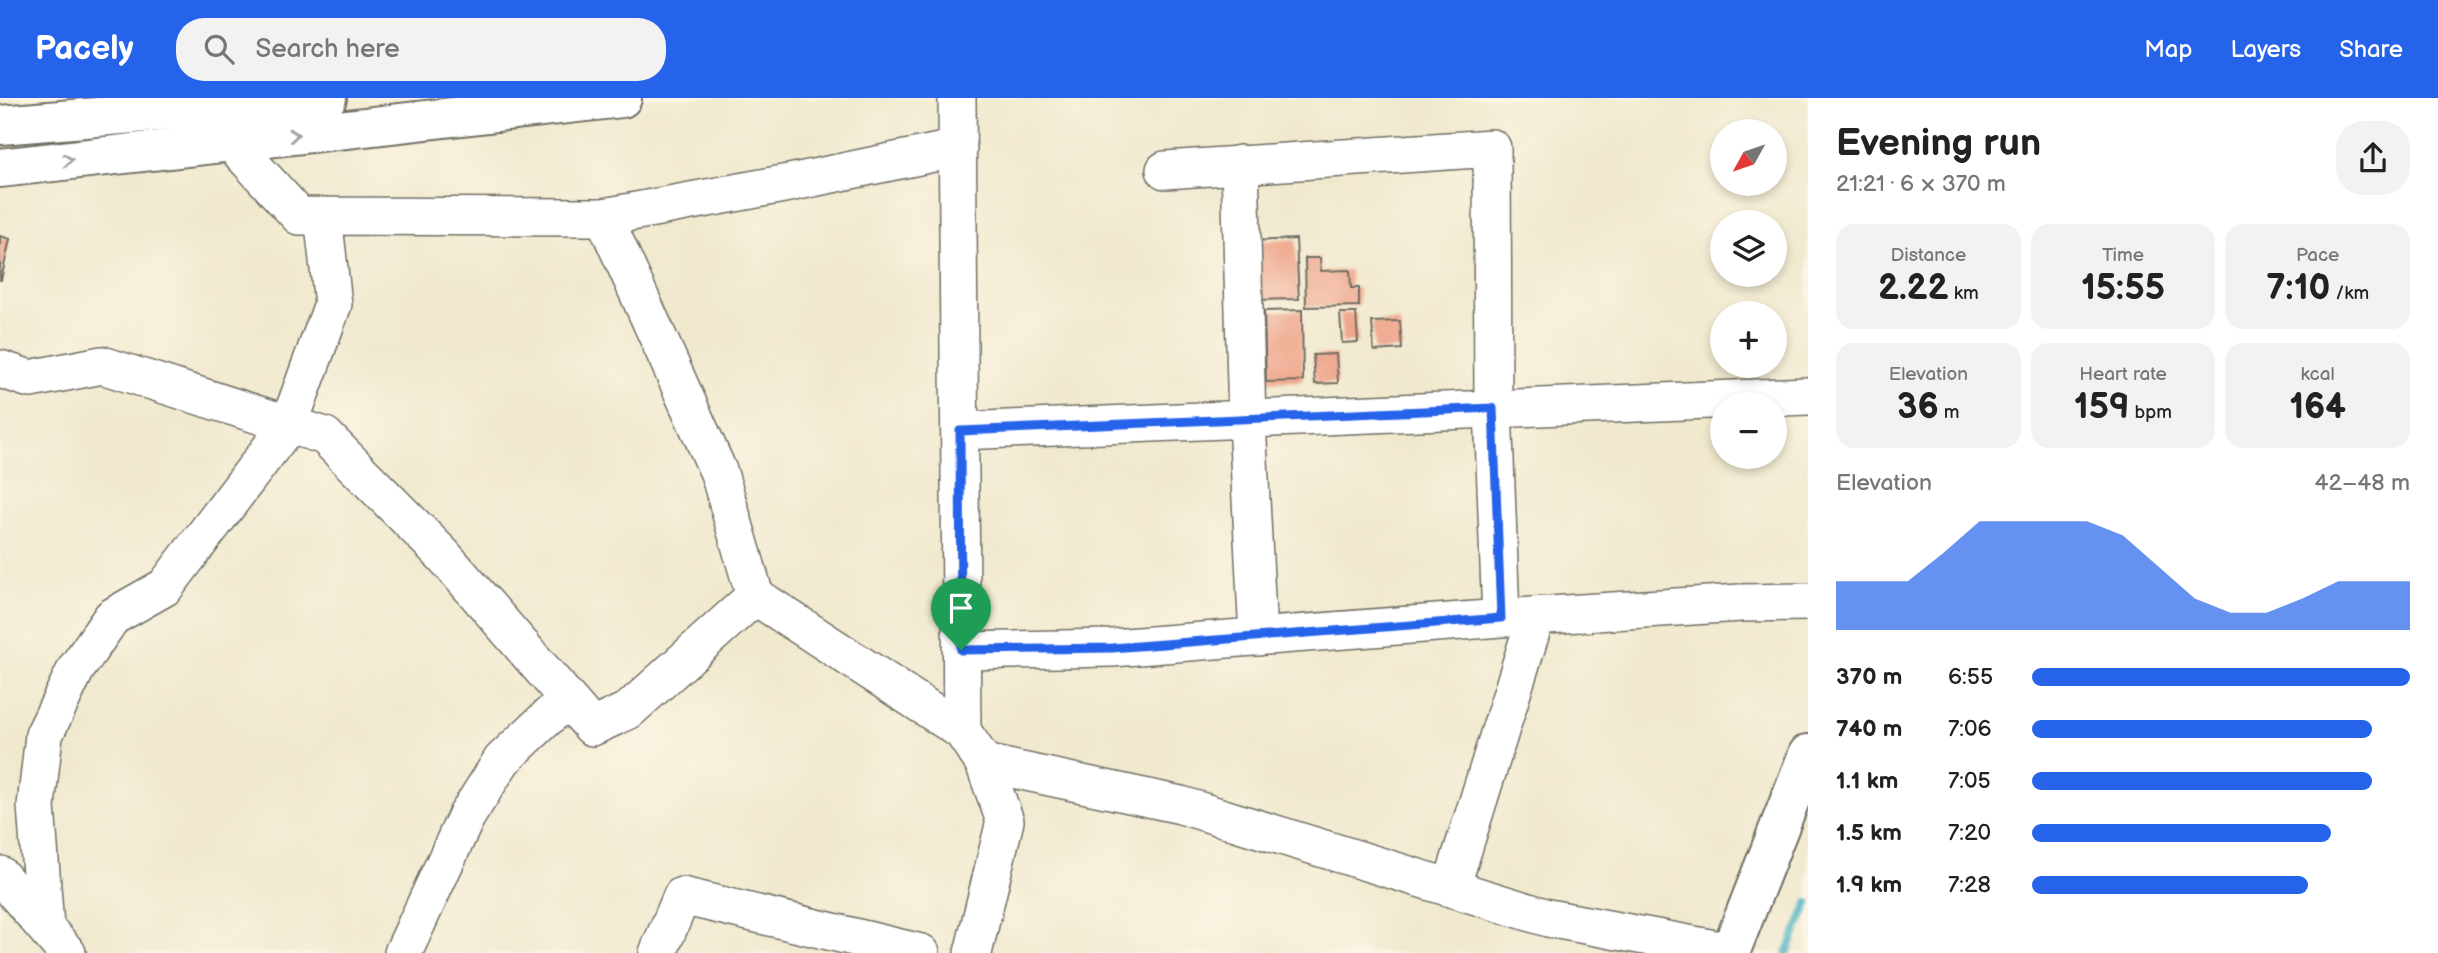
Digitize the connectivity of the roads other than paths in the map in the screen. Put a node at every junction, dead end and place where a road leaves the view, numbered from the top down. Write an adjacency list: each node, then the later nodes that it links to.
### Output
1 (327, 98): 6 (main road)
2 (622, 98): 4 (main road)
3 (957, 98): 8 (street)
4 (581, 101): 5 (main road)
5 (520, 104): 7 (main road, one-way to 5)
6 (0, 125)
7 (231, 142): 10 (main road, one-way to 7); 12 (street)
8 (958, 148): 13 (street); 19 (street)
9 (1240, 164): 11 (street); 16 (street); 17 (street)
10 (0, 168)
11 (1166, 170)
12 (323, 216): 13 (street); 18 (street)
13 (604, 217): 20 (street)
14 (0, 369): 18 (street)
15 (1808, 396): 16 (street)
16 (1493, 408): 17 (street); 22 (street)
17 (1247, 421): 19 (street); 23 (street)
18 (289, 425): 25 (street); 31 (street)
19 (960, 431): 24 (street)
20 (755, 596): 25 (street); 26 (street)
21 (1808, 602): 22 (street)
22 (1519, 617): 23 (street); 30 (street)
23 (1258, 637): 24 (street)
24 (961, 650): 26 (street)
25 (567, 699): 32 (street)
26 (962, 731): 28 (street)
27 (1808, 754): 36 (main road)
28 (984, 763): 30 (street); 35 (street)
29 (0, 876): 31 (street)
30 (1451, 888): 36 (street)
31 (56, 940)
32 (404, 953)
33 (658, 953): 34 (street)
34 (921, 953)
35 (973, 953)
36 (1730, 953)

